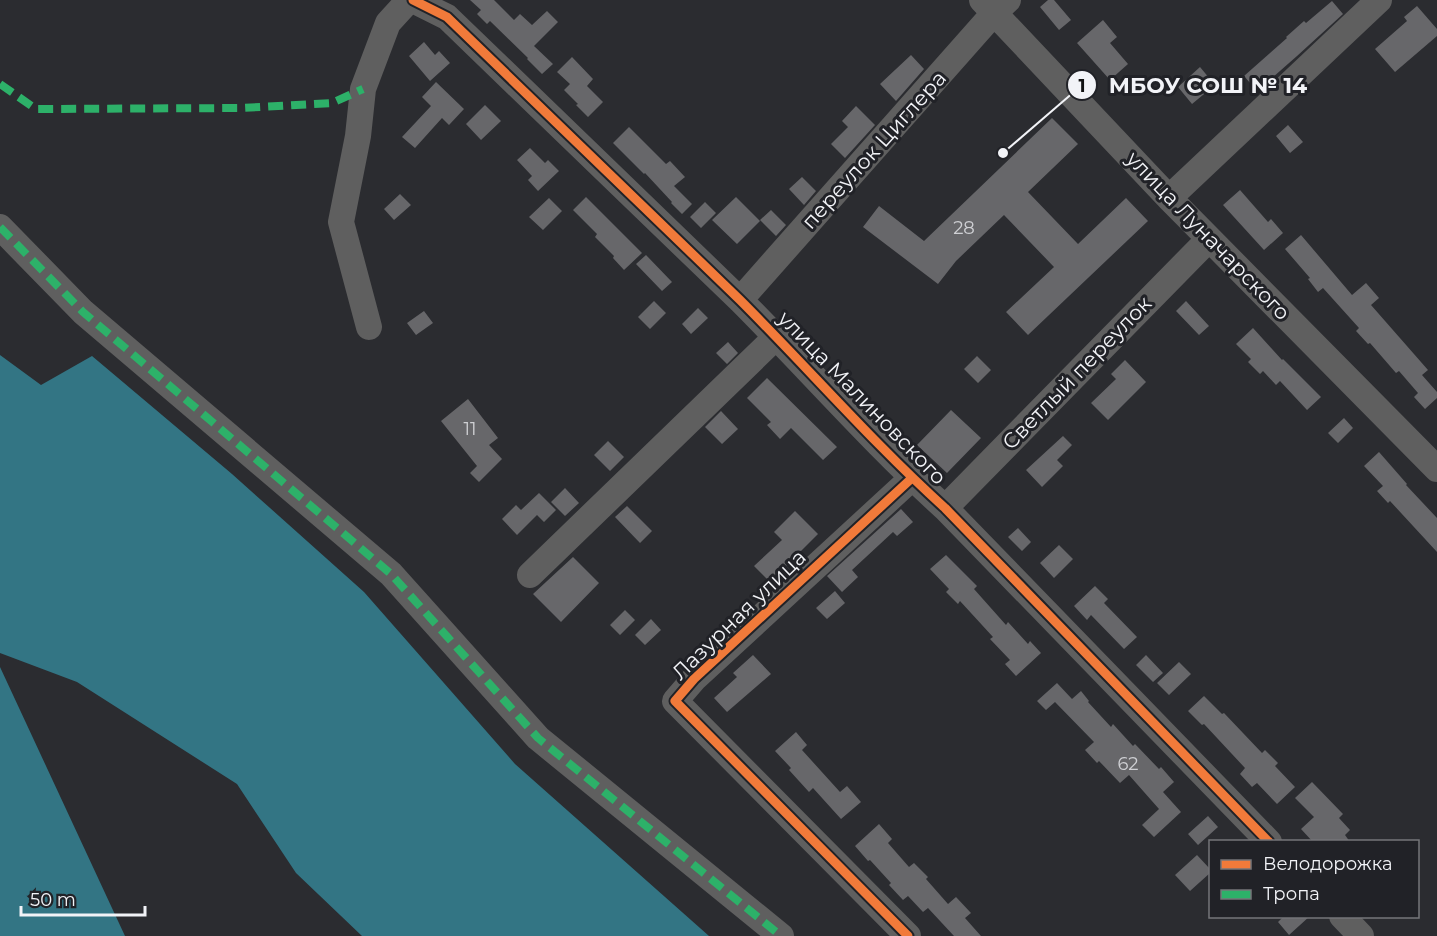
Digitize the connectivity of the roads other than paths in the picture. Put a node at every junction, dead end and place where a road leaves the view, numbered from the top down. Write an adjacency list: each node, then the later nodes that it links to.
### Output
1 (411, 0): 7 (street, улица Малиновского); 8 (street)
2 (1379, 0): 4 (street)
3 (995, 4): 4 (street, улица Луначарского); 7 (street, переулок Циглера)
4 (1169, 198): 6 (street, улица Луначарского)
5 (0, 227): 16 (street)
6 (1209, 238): 10 (street, улица Луначарского); 12 (street, Светлый переулок)
7 (740, 300): 9 (street, улица Малиновского)
8 (369, 327)
9 (777, 336): 11 (street, улица Малиновского); 13 (street)
10 (1437, 469)
11 (912, 478): 12 (street, улица Малиновского); 17 (street, Лазурная улица)
12 (945, 508): 14 (street, улица Малиновского)
13 (530, 575)
14 (1267, 840)
15 (1344, 918): 18 (street)
16 (781, 936)
17 (908, 936)
18 (1361, 936)

